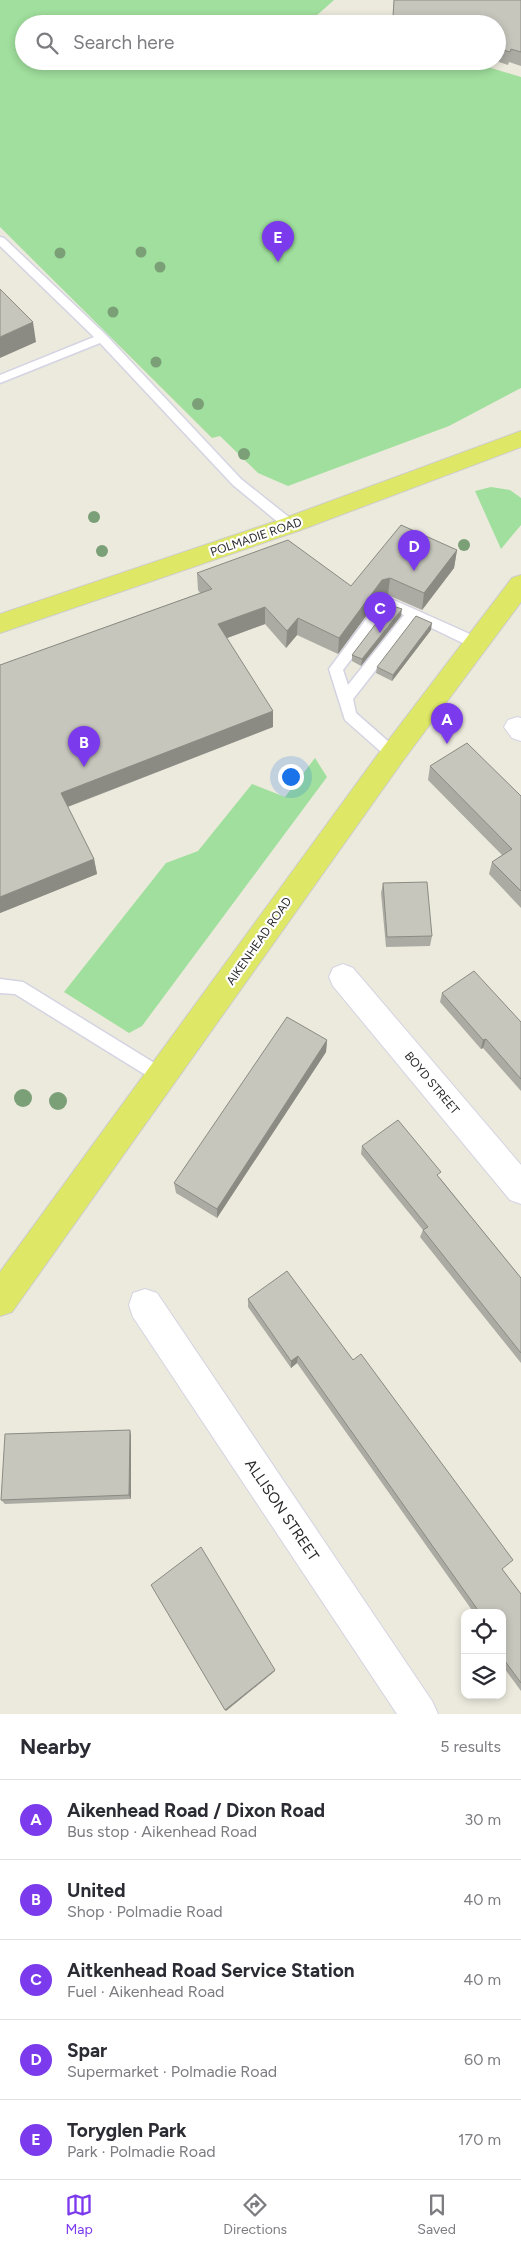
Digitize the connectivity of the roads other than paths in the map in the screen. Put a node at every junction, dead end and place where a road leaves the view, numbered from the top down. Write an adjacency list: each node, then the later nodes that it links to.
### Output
1 (0, 240): 2 (lane)
2 (102, 338): 3 (lane); 5 (lane)
3 (0, 379)
4 (517, 447): 5 (main road, POLMADIE ROAD)
5 (290, 525): 8 (main road, POLMADIE ROAD)
6 (521, 584): 9 (main road, AIKENHEAD ROAD)
7 (413, 613): 9 (lane); 10 (lane); 10 (lane)
8 (0, 624)
9 (476, 643): 11 (main road, AIKENHEAD ROAD)
10 (346, 698): 11 (lane)
11 (393, 754): 14 (main road, AIKENHEAD ROAD)
12 (342, 977): 15 (street, BOYD STREET)
13 (0, 986): 14 (lane)
14 (163, 1077): 16 (main road, AIKENHEAD ROAD)
15 (521, 1189)
16 (0, 1300)
17 (145, 1305): 18 (street, ALLISON STREET)
18 (419, 1714)

